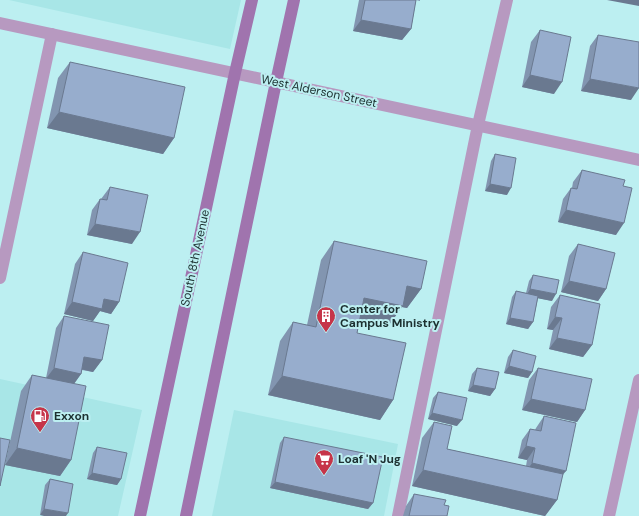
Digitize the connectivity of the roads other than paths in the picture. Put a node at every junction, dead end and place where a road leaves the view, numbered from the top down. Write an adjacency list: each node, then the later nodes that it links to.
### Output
1 (252, 0): 6 (street, South 8th Avenue)
2 (294, 0): 7 (street)
3 (507, 0): 8 (street)
4 (0, 23): 5 (street, West Alderson Street)
5 (52, 34): 6 (street, West Alderson Street); 10 (street)
6 (235, 73): 7 (street, West Alderson Street); 12 (street, South 8th Avenue)
7 (276, 82): 8 (street, West Alderson Street); 13 (street)
8 (478, 125): 9 (street, West Alderson Street); 14 (street)
9 (639, 160)
10 (0, 278)
11 (639, 380): 15 (street)
12 (140, 516)
13 (186, 516)
14 (398, 516)
15 (609, 516)

